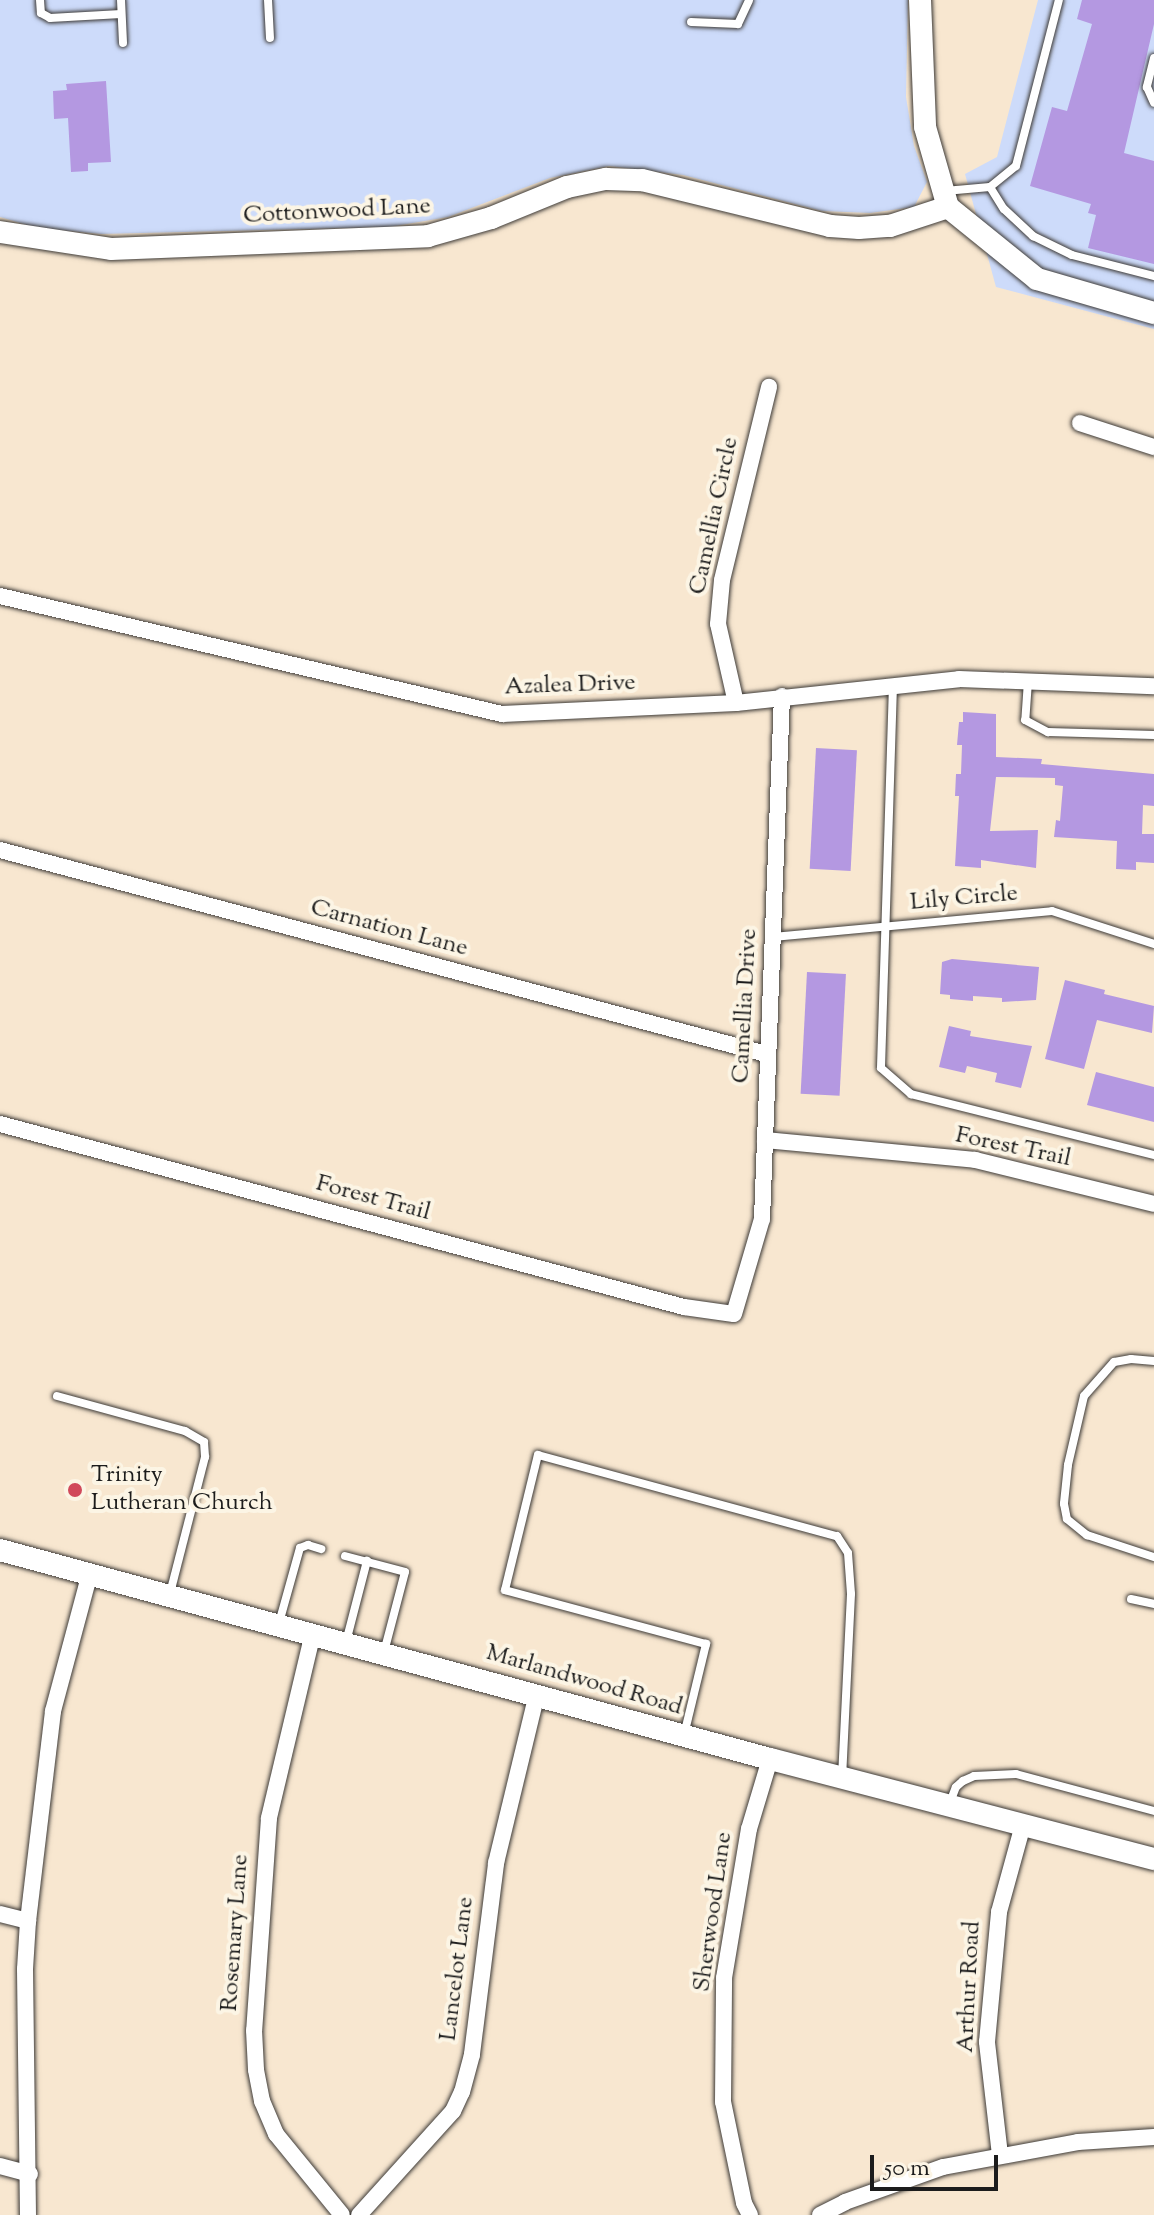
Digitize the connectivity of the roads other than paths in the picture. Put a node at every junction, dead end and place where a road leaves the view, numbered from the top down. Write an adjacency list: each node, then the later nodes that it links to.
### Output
1 (40, 0): 7 (lane)
2 (121, 0): 7 (lane)
3 (268, 0): 9 (lane)
4 (749, 0): 8 (lane)
5 (920, 0): 14 (street)
6 (1059, 0): 13 (lane)
7 (121, 14): 10 (lane)
8 (691, 22)
9 (270, 38)
10 (123, 43)
11 (1154, 58): 12 (lane)
12 (1154, 103)
13 (990, 187): 14 (lane); 16 (lane)
14 (945, 199): 15 (street, Cottonwood Lane); 17 (street)
15 (0, 232)
16 (1154, 276)
17 (1154, 313)
18 (769, 387): 26 (street, Camellia Circle)
19 (1080, 423): 20 (street)
20 (1154, 447)
21 (0, 596): 26 (street, Azalea Drive)
22 (1028, 681): 23 (street, Azalea Drive); 24 (street, Azalea Drive); 27 (lane)
23 (893, 685): 25 (street, Azalea Drive); 29 (lane)
24 (1154, 686)
25 (782, 696): 26 (street, Azalea Drive); 30 (street, Camellia Drive)
26 (736, 703)
27 (1154, 735)
28 (0, 850): 32 (street, Carnation Lane)
29 (888, 926): 30 (lane, Lily Circle); 31 (lane, Lily Circle); 35 (lane)
30 (773, 937): 32 (street, Camellia Drive)
31 (1154, 944)
32 (766, 1054): 34 (street, Camellia Drive)
33 (0, 1124): 37 (street, Forest Trail)
34 (765, 1140): 36 (street, Forest Trail); 37 (street, Camellia Drive)
35 (1154, 1155)
36 (1154, 1204)
37 (734, 1314)
38 (1154, 1361): 43 (lane)
39 (57, 1396): 46 (lane)
40 (321, 1549): 49 (lane)
41 (0, 1550): 45 (street, Marlandwood Road)
42 (345, 1556): 44 (lane)
43 (1154, 1557)
44 (367, 1561): 51 (lane); 52 (lane)
45 (90, 1573): 46 (street, Marlandwood Road); 62 (street)
46 (170, 1594): 49 (street, Marlandwood Road)
47 (1131, 1599): 48 (lane)
48 (1154, 1604)
49 (278, 1624): 50 (street, Marlandwood Road)
50 (313, 1633): 51 (street, Marlandwood Road); 68 (street, Rosemary Lane)
51 (346, 1643): 52 (street, Marlandwood Road)
52 (384, 1653): 53 (street, Marlandwood Road)
53 (537, 1694): 54 (street, Marlandwood Road); 69 (street, Lancelot Lane)
54 (684, 1736): 55 (street, Marlandwood Road); 56 (lane)
55 (770, 1759): 56 (street, Marlandwood Road); 70 (street, Sherwood Lane)
56 (842, 1778): 57 (street, Marlandwood Road)
57 (949, 1806): 58 (lane); 59 (street, Marlandwood Road)
58 (1154, 1811)
59 (1023, 1825): 60 (street, Marlandwood Road); 64 (street, Arthur Road)
60 (1154, 1859)
61 (0, 1914): 62 (street)
62 (28, 1921): 66 (street)
63 (1154, 2137): 64 (street)
64 (1000, 2155): 71 (street)
65 (0, 2166): 66 (street)
66 (30, 2174): 67 (street)
67 (28, 2215)
68 (342, 2215)
69 (359, 2215)
70 (750, 2215)
71 (820, 2215)

